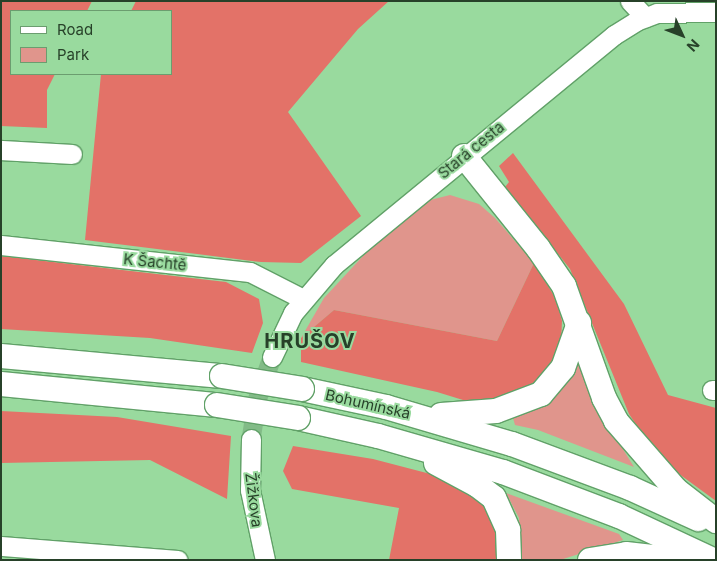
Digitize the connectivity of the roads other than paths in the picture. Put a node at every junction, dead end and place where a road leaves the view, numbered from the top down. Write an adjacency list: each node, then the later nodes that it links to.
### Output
1 (630, 1): 4 (street)
2 (687, 6): 3 (street, Stará cesta); 4 (street, Stará cesta)
3 (716, 12)
4 (644, 17): 7 (street, Stará cesta)
5 (1, 150): 6 (street)
6 (72, 154)
7 (464, 156): 9 (street, Stará cesta); 10 (main road)
8 (1, 245): 9 (street, K Šachtě)
9 (303, 299): 12 (street, Stará cesta)
10 (579, 323): 14 (main road); 17 (main road)
11 (1, 356): 14 (main road, Bohumínská, bridge)
12 (272, 357)
13 (1, 384): 15 (main road, Bohumínská, bridge)
14 (386, 407): 18 (main road, Bohumínská)
15 (378, 436): 22 (main road); 25 (main road, Bohumínská)
16 (251, 439): 21 (street, Žižkova)
17 (716, 521)
18 (716, 528)
19 (1, 546): 20 (street)
20 (177, 560)
21 (265, 560)
22 (508, 560)
23 (590, 560): 24 (main road)
24 (679, 560)
25 (713, 560)

